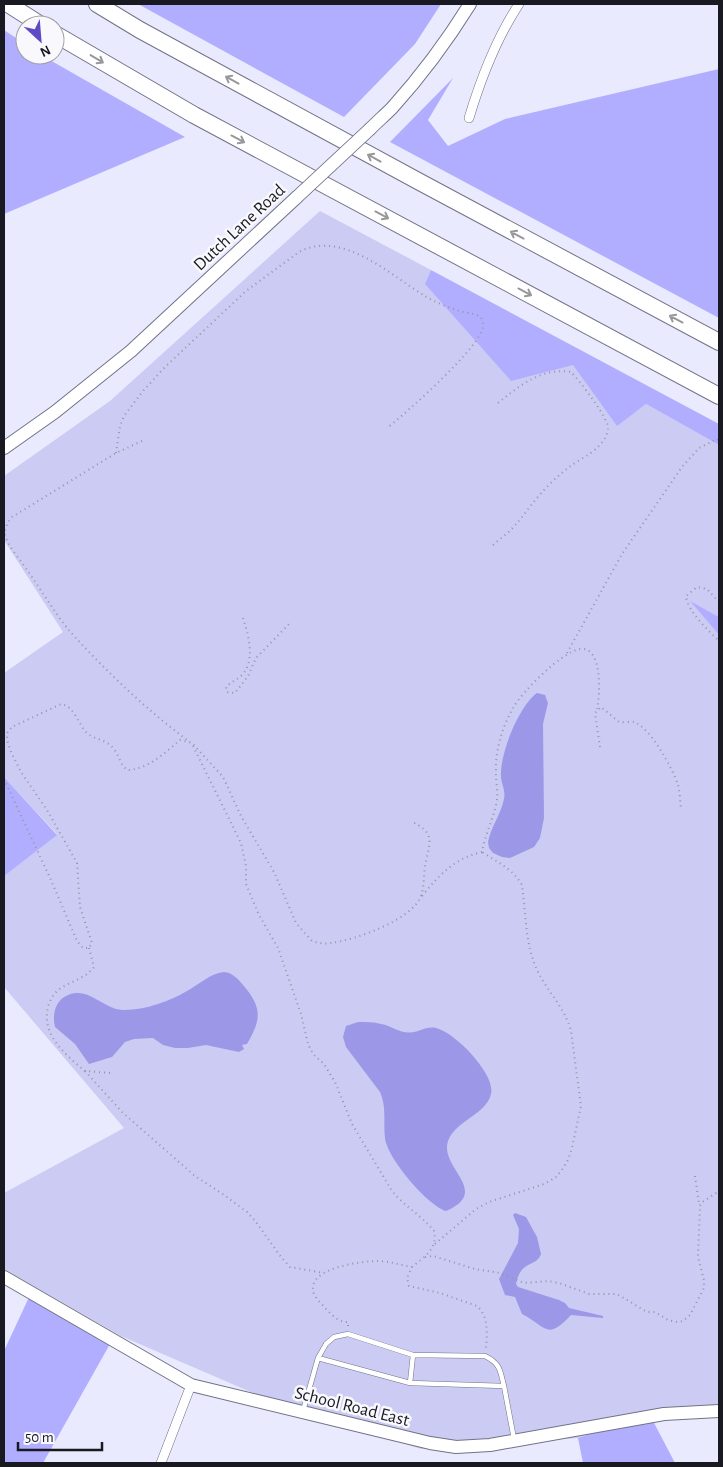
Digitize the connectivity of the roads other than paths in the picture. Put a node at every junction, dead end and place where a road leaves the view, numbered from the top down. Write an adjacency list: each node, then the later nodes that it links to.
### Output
1 (8, 4): 5 (highway)
2 (97, 4): 8 (highway, one-way to 2)
3 (470, 4): 10 (street, Dutch Lane Road, bridge)
4 (519, 4): 7 (street)
5 (25, 15)
6 (65, 40): 9 (highway, one-way to 9)
7 (469, 118)
8 (719, 342)
9 (719, 396)
10 (4, 448)
11 (4, 1278): 15 (street, School Road East)
12 (413, 1354): 13 (lane); 14 (lane); 16 (lane)
13 (318, 1358): 14 (lane); 18 (lane)
14 (410, 1383): 16 (lane)
15 (190, 1385): 18 (street, School Road East); 20 (street)
16 (504, 1386): 19 (lane)
17 (719, 1411): 19 (street, School Road East)
18 (303, 1412): 19 (street, School Road East)
19 (515, 1440)
20 (161, 1463)

